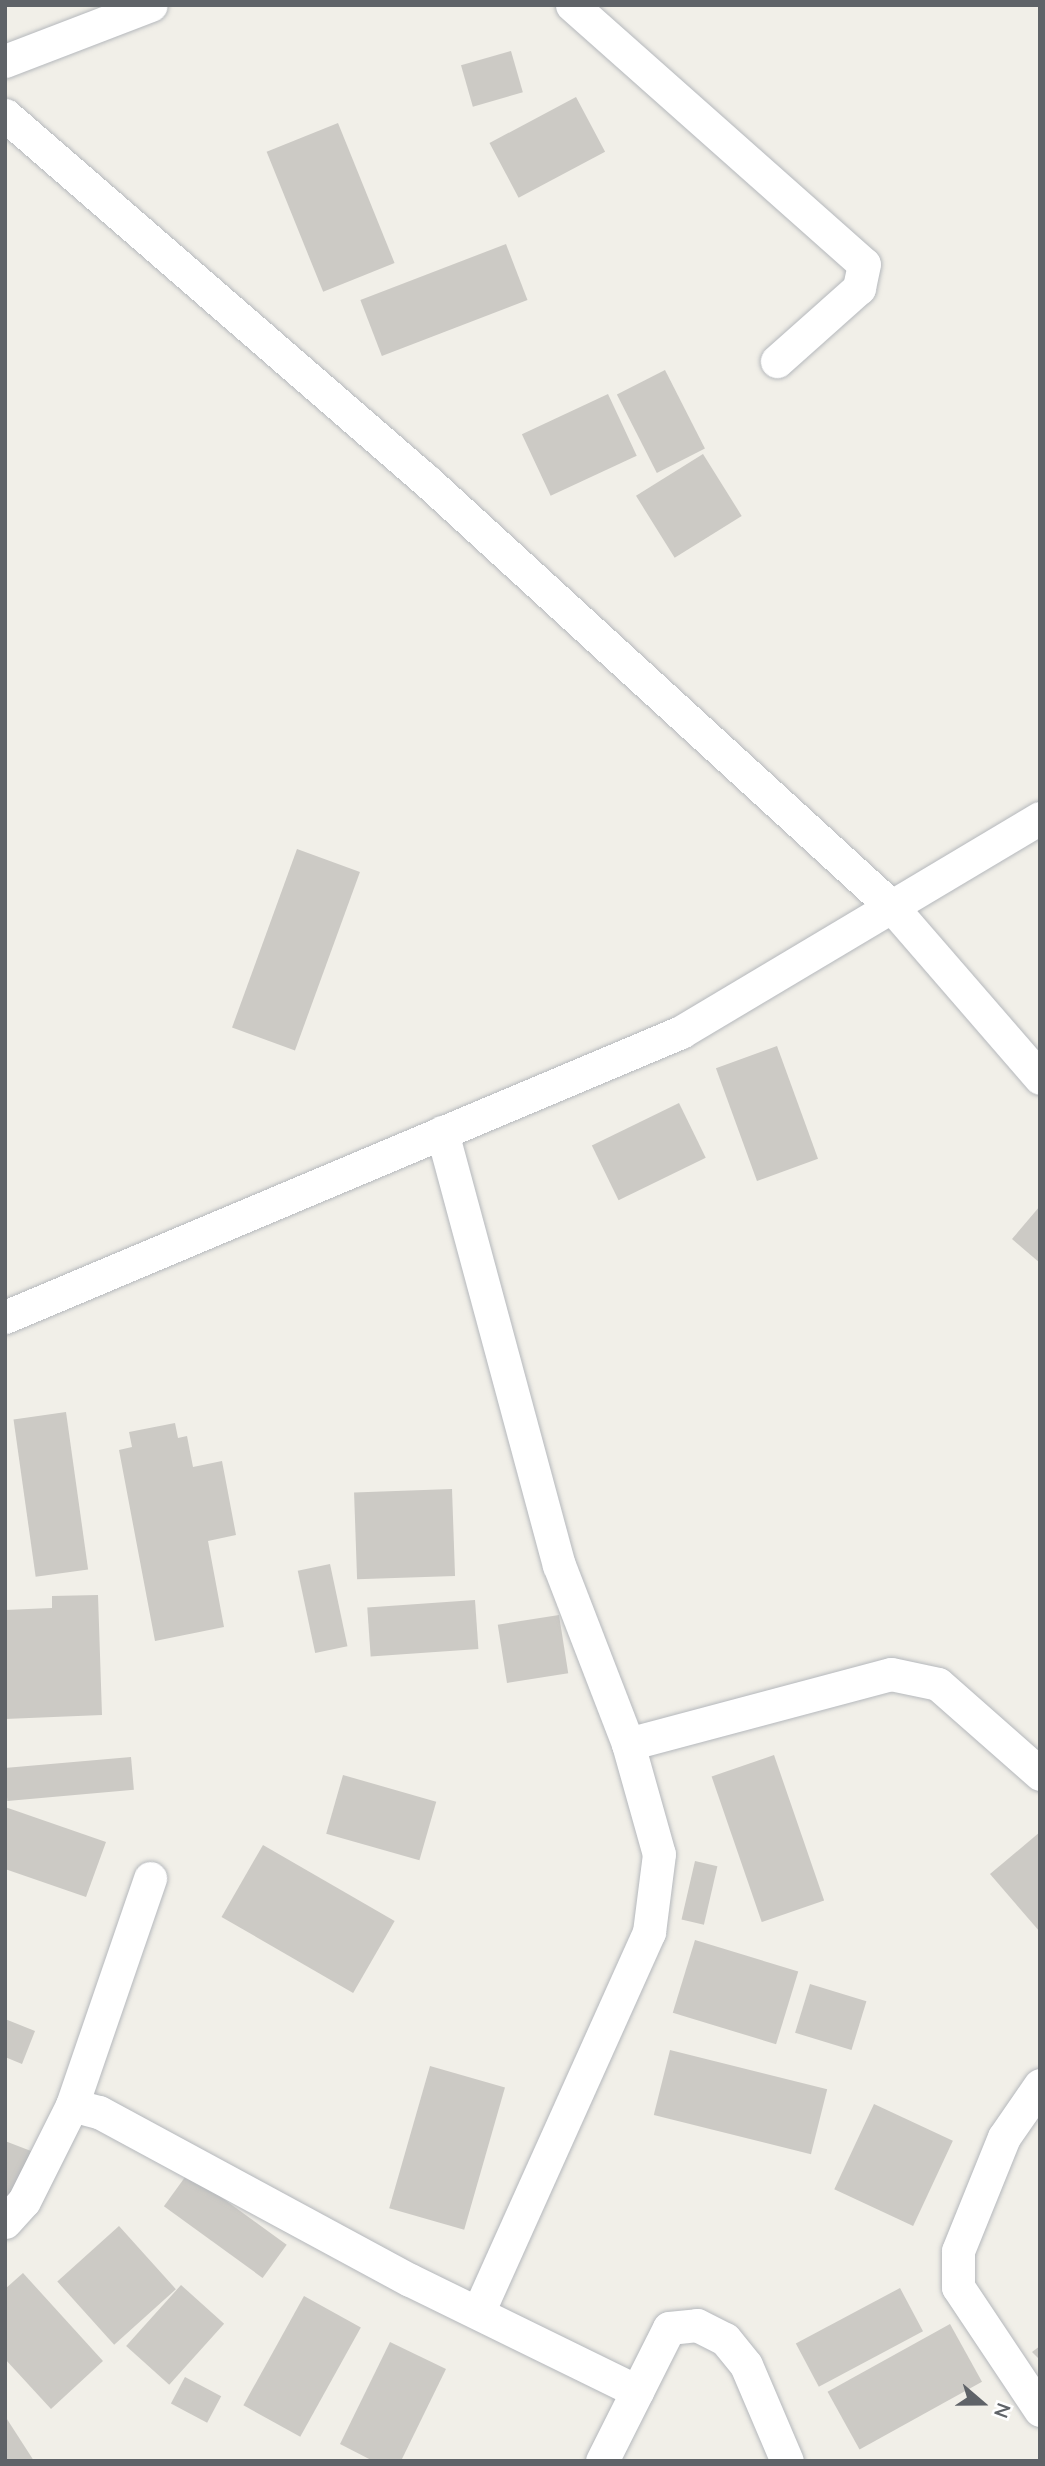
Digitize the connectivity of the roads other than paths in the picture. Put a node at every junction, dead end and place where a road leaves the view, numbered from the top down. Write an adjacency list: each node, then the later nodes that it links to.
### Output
1 (151, 5): 3 (street)
2 (572, 5): 5 (street)
3 (5, 61)
4 (5, 115): 7 (street)
5 (777, 361)
6 (1040, 818): 7 (street)
7 (892, 907): 8 (street); 9 (street)
8 (1040, 1078)
9 (442, 1132): 10 (street); 11 (street)
10 (5, 1317)
11 (628, 1744): 12 (street); 17 (street)
12 (1040, 1774)
13 (150, 1878): 15 (street)
14 (1040, 2085): 19 (street)
15 (72, 2105): 16 (street); 17 (street)
16 (5, 2222)
17 (479, 2310): 18 (street)
18 (637, 2391): 20 (street); 21 (street)
19 (1040, 2410)
20 (602, 2461)
21 (787, 2461)

